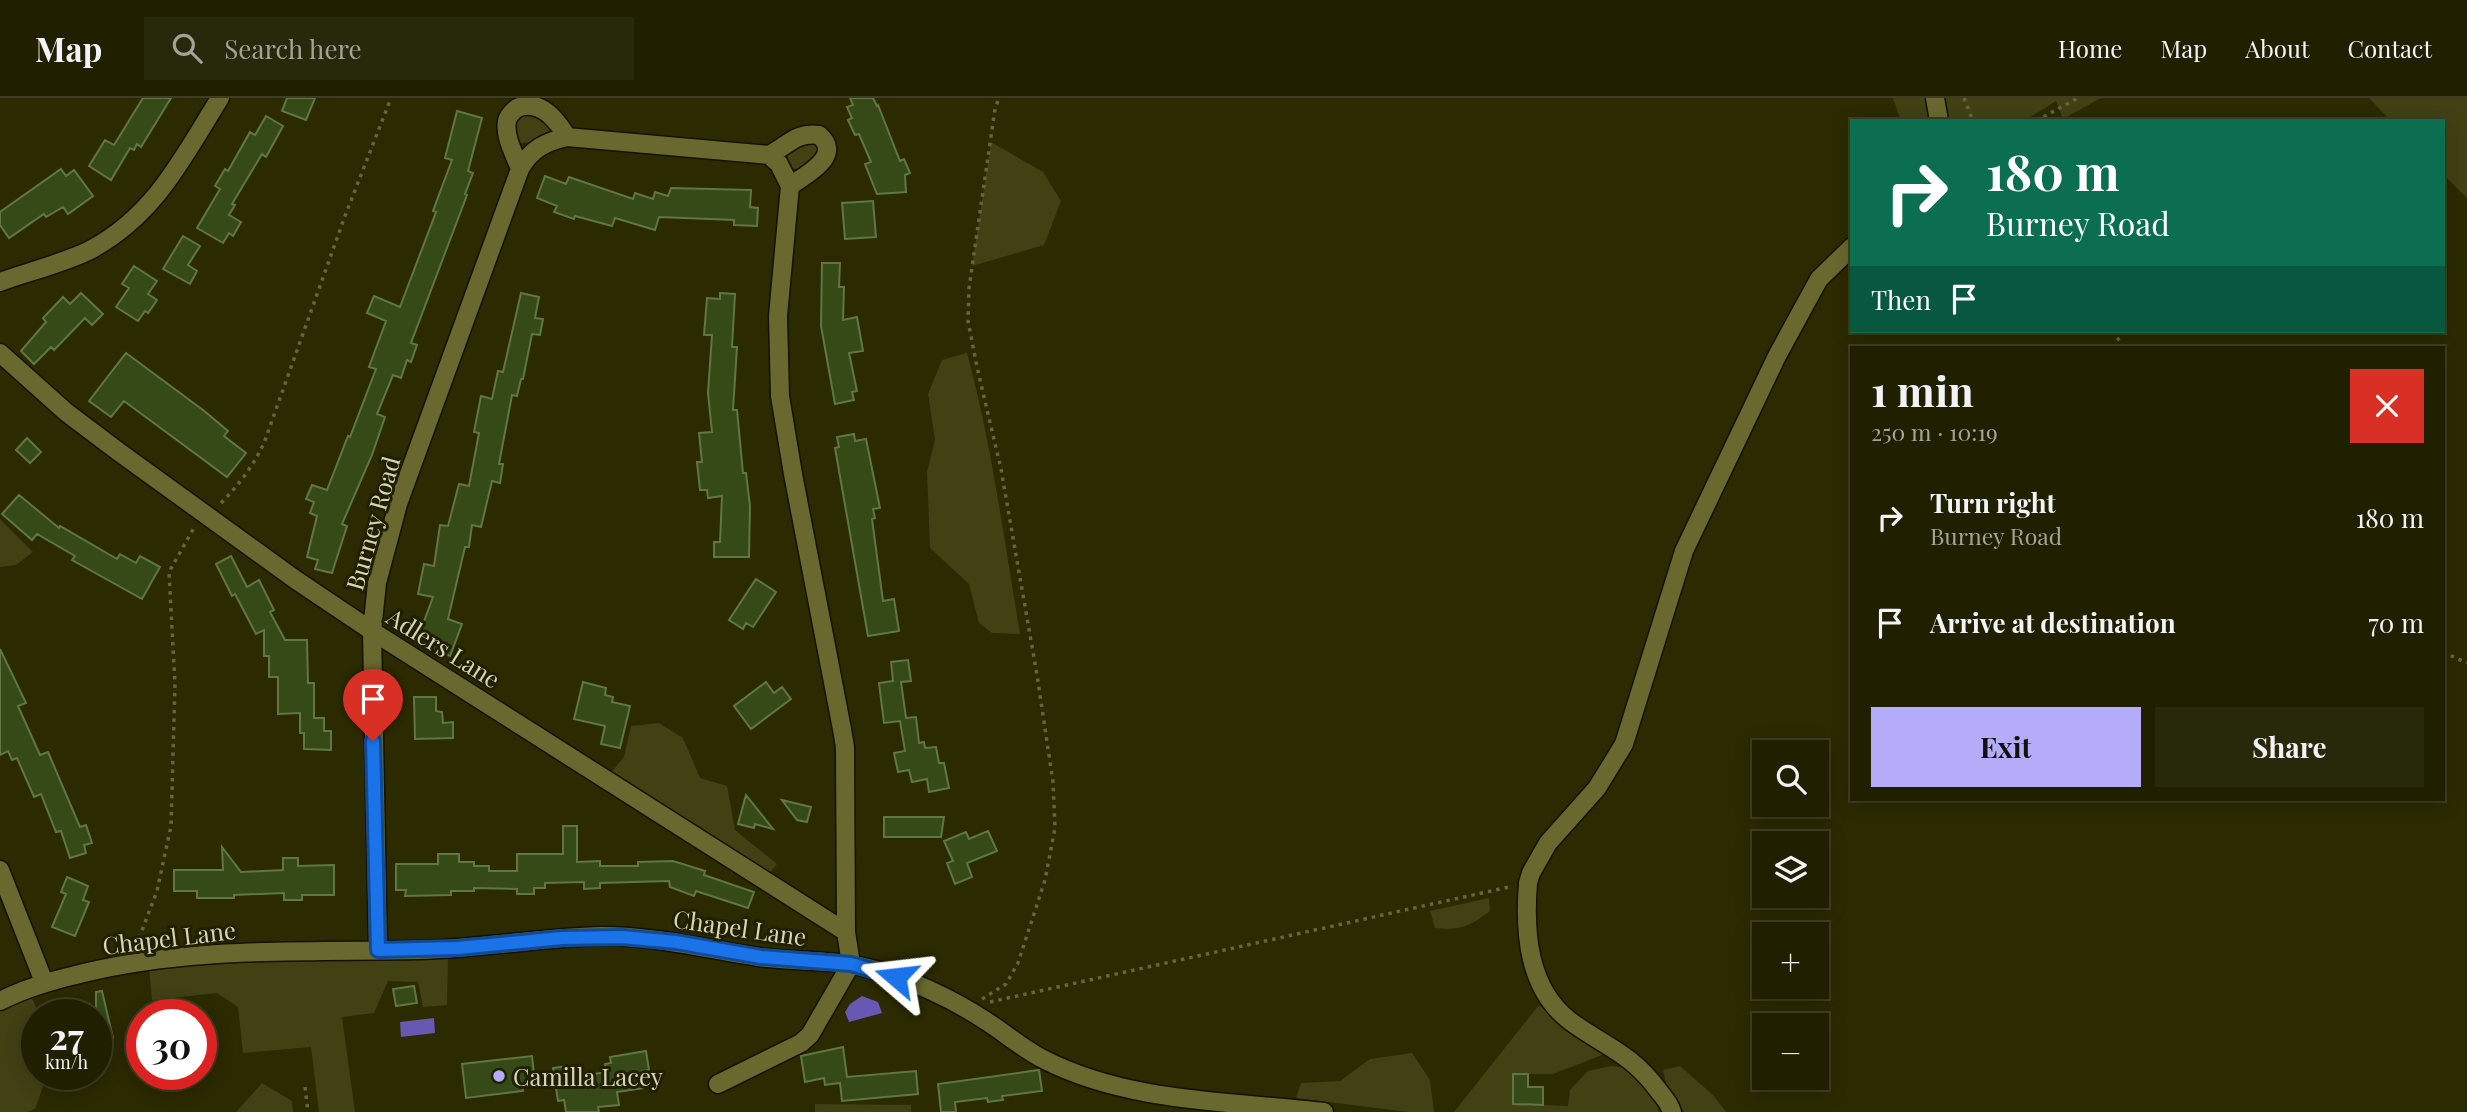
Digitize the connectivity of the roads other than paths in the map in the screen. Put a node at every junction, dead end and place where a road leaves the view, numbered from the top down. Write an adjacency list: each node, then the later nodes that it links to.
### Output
1 (220, 98): 9 (street)
2 (1935, 98): 3 (street)
3 (1939, 119)
4 (567, 137): 5 (street, Burney Road); 6 (street, Burney Road); 6 (street)
5 (769, 155): 7 (street); 7 (street)
6 (520, 169): 11 (street, Burney Road)
7 (790, 186): 13 (street)
8 (1850, 249): 20 (street)
9 (0, 282)
10 (0, 353): 11 (street, Adlers Lane)
11 (372, 631): 13 (street, Adlers Lane); 14 (street, Burney Road)
12 (0, 870): 16 (street)
13 (846, 932): 15 (street)
14 (378, 950): 15 (street, Chapel Lane); 16 (street, Chapel Lane)
15 (851, 964): 18 (street); 19 (street, Chapel Lane)
16 (44, 982): 17 (street, Chapel Lane)
17 (0, 1001)
18 (718, 1084)
19 (1324, 1112)
20 (1672, 1112)

